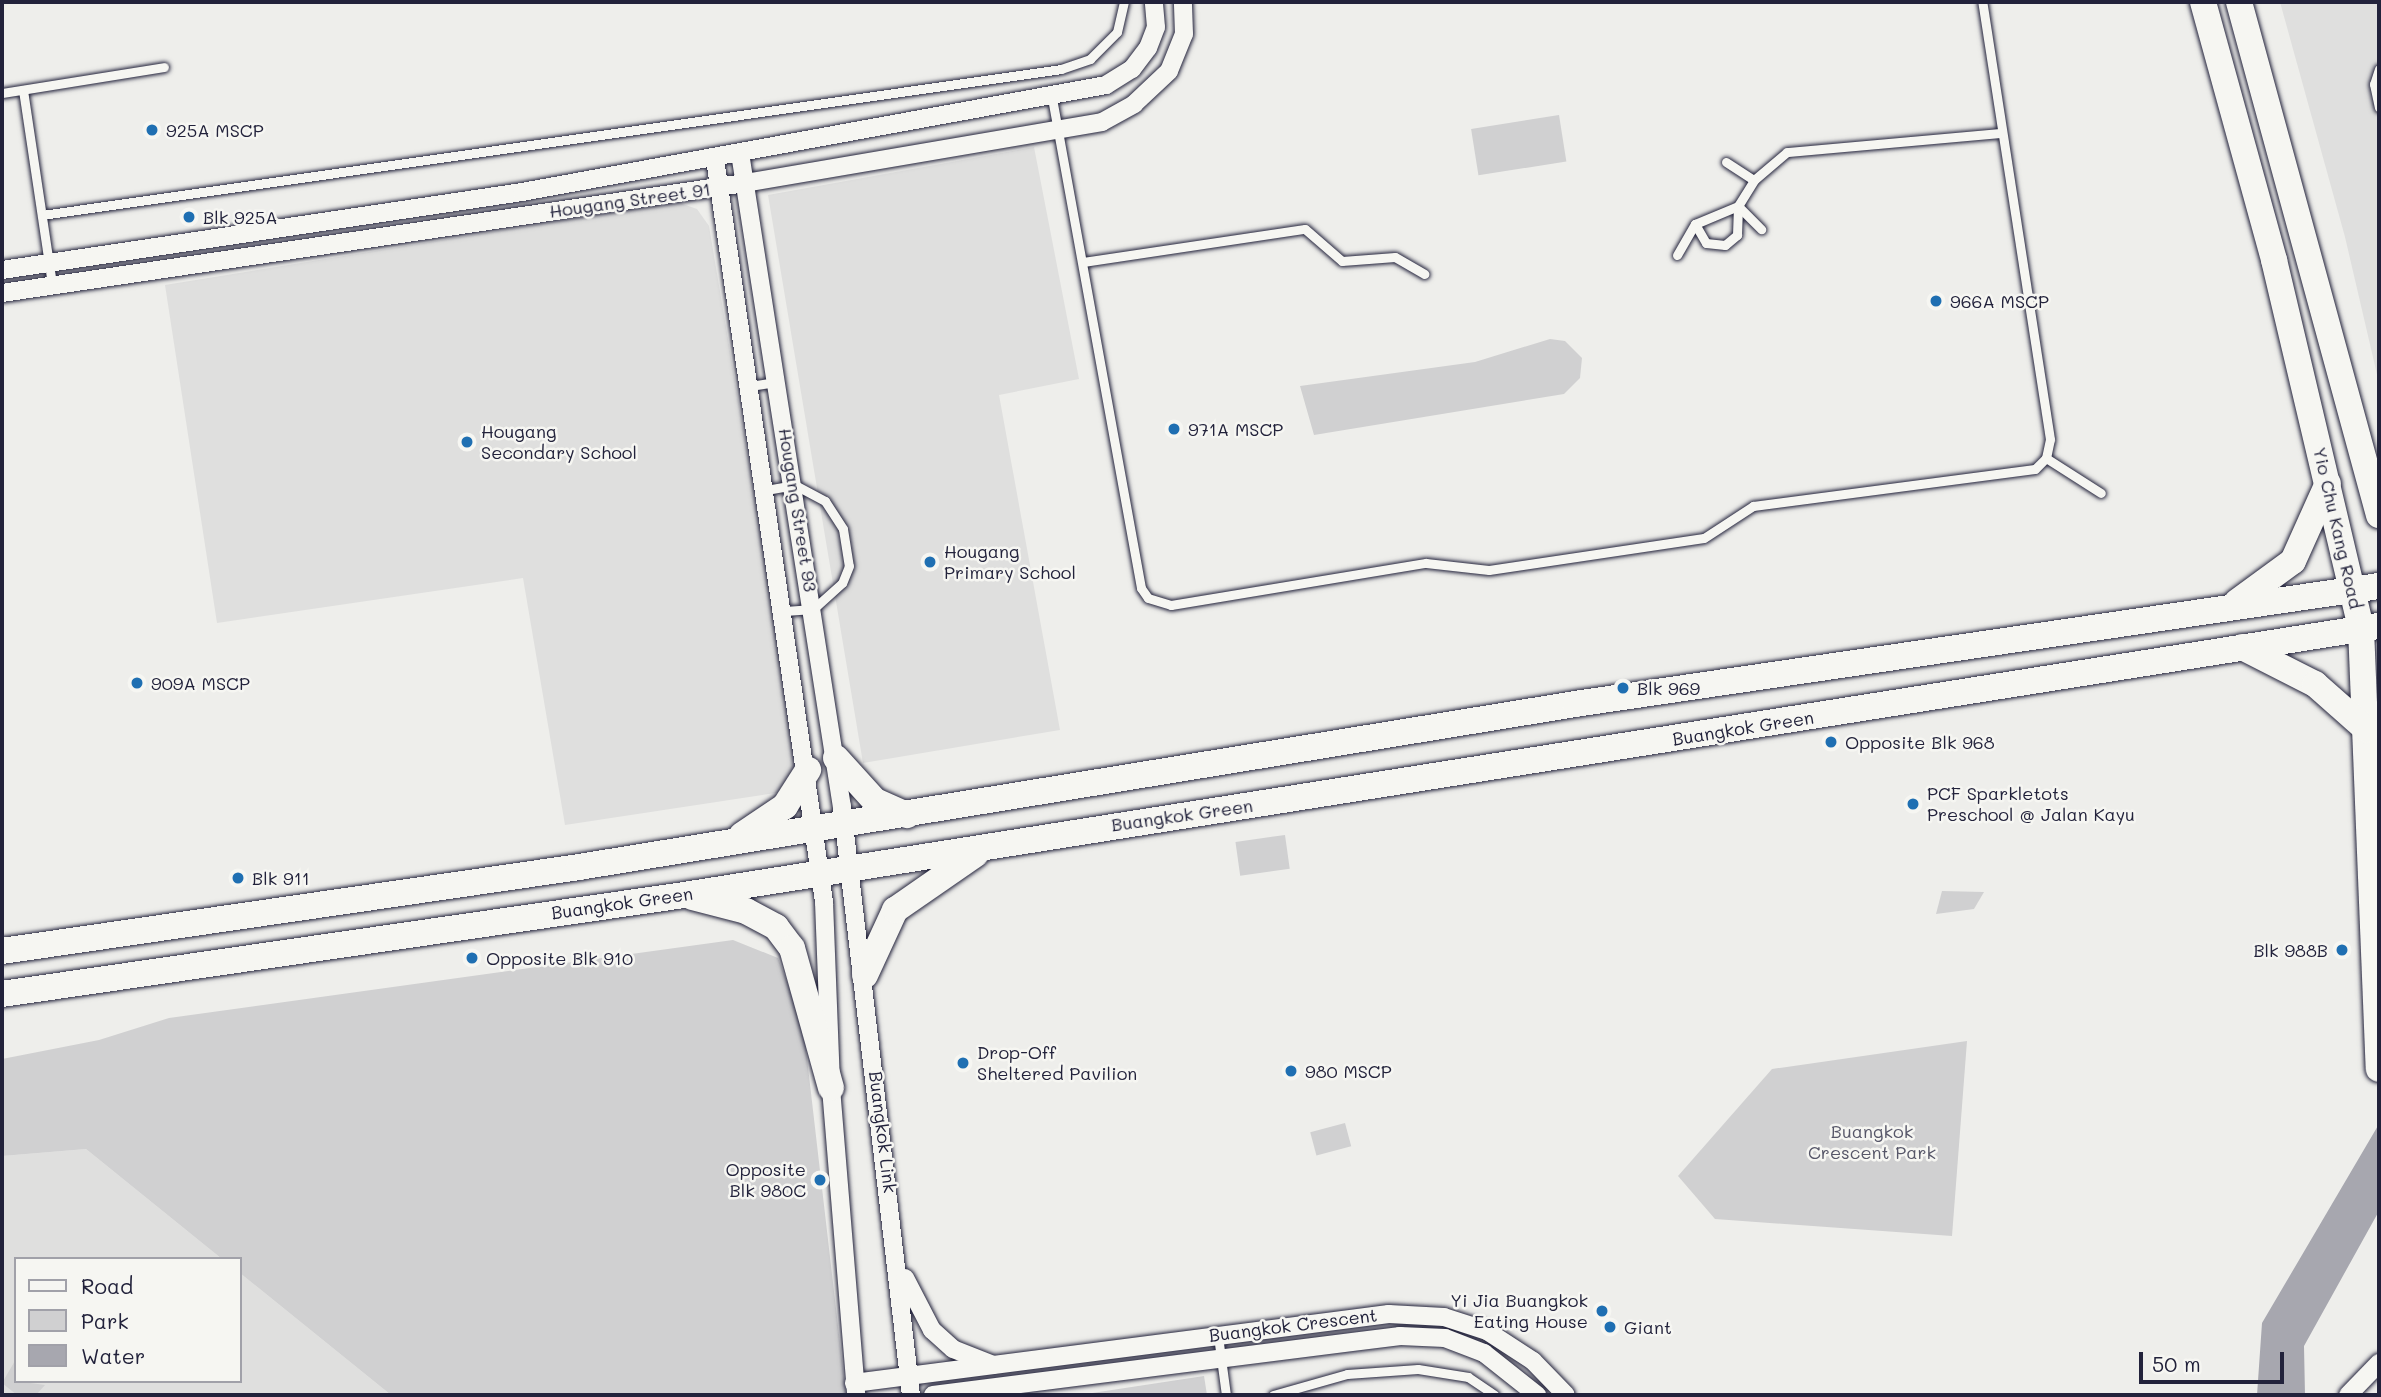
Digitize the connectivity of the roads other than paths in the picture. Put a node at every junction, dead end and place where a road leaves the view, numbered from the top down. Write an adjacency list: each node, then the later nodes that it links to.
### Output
1 (1124, 2): 24 (lane)
2 (1154, 2): 11 (street, Hougang Street 91)
3 (1184, 2): 14 (street, Hougang Street 91)
4 (1982, 2): 15 (lane)
5 (2203, 2): 40 (main road, Yio Chu Kang Road)
6 (2239, 2): 39 (main road)
7 (164, 67): 9 (lane)
8 (2379, 69): 12 (lane)
9 (23, 90): 10 (lane); 24 (lane)
10 (2, 93)
11 (1052, 98): 13 (street, Hougang Street 91); 14 (lane)
12 (2379, 107)
13 (878, 129): 16 (street, Hougang Street 91); 18 (street)
14 (1060, 132): 18 (street, Hougang Street 91); 30 (lane)
15 (2001, 132): 20 (lane); 38 (lane)
16 (740, 153): 17 (street, Hougang Street 91); 21 (street, Hougang Street 93)
17 (715, 159): 22 (street, Hougang Street 93); 27 (street, Hougang Street 91)
18 (883, 160): 21 (street, Hougang Street 91)
19 (1726, 162): 20 (lane)
20 (1755, 180): 23 (lane)
21 (745, 183): 22 (street, Hougang Street 91); 36 (street, Hougang Street 93)
22 (719, 187): 32 (street, Hougang Street 91); 37 (street, Hougang Street 93)
23 (1738, 206): 25 (lane); 25 (lane); 26 (lane)
24 (42, 215): 29 (lane)
25 (1695, 224): 28 (lane)
26 (1761, 229)
27 (143, 248): 29 (street, Hougang Street 91); 32 (lane)
28 (1677, 255)
29 (49, 262): 31 (street, Hougang Street 91); 34 (lane)
30 (1083, 262): 33 (lane); 38 (lane)
31 (2, 270)
32 (146, 272): 34 (street, Hougang Street 91)
33 (1425, 274)
34 (52, 285): 35 (street, Hougang Street 91)
35 (2, 293)
36 (778, 382): 37 (lane); 41 (street, Hougang Street 93)
37 (750, 386): 42 (street, Hougang Street 93)
38 (2046, 458): 43 (lane)
39 (2373, 475): 44 (main road)
40 (2328, 483): 45 (main road, Yio Chu Kang Road); 46 (main road)
41 (794, 485): 42 (lane); 47 (street, Hougang Street 93); 47 (lane)
42 (766, 490): 48 (street, Hougang Street 93)
43 (2101, 493)
44 (2379, 515)
45 (2367, 587): 46 (main road); 49 (main road, Yio Chu Kang Road)
46 (2230, 607): 54 (main road)
47 (813, 609): 48 (lane); 52 (street, Hougang Street 93)
48 (781, 611): 53 (street, Hougang Street 93)
49 (2370, 627): 50 (main road, Buangkok Green); 51 (main road, Yio Chu Kang Road)
50 (2242, 647): 51 (main road); 58 (main road, Buangkok Green)
51 (2367, 730): 65 (main road, Yio Chu Kang Road)
52 (836, 758): 54 (main road); 55 (street, Hougang Street 93)
53 (808, 770): 56 (street, Hougang Street 93); 57 (main road)
54 (907, 815): 55 (main road)
55 (845, 825): 56 (main road); 59 (street, Hougang Street 93)
56 (815, 829): 57 (main road); 60 (street, Hougang Street 93)
57 (728, 843): 62 (main road)
58 (989, 846): 59 (main road, Buangkok Green); 63 (main road)
59 (850, 868): 60 (main road, Buangkok Green); 63 (street, Buangkok Link)
60 (821, 873): 61 (main road, Buangkok Green); 66 (street)
61 (684, 895): 64 (main road, Buangkok Green); 66 (main road)
62 (2, 951)
63 (865, 975): 67 (street, Buangkok Link)
64 (2, 993)
65 (2379, 1069)
66 (831, 1087): 76 (street)
67 (899, 1265): 72 (street); 74 (street, Buangkok Link)
68 (1217, 1334): 69 (street, Buangkok Crescent); 70 (lane); 84 (street, Buangkok Crescent)
69 (1095, 1351): 72 (street, Buangkok Crescent); 73 (lane)
70 (1220, 1358): 73 (street, Buangkok Crescent); 80 (lane); 83 (street, Buangkok Crescent)
71 (2379, 1363): 85 (street)
72 (996, 1366): 74 (street, Buangkok Crescent)
73 (1098, 1374): 75 (street, Buangkok Crescent)
74 (909, 1377): 76 (street, Buangkok Crescent); 77 (street, Buangkok Link)
75 (1005, 1388): 78 (street, Buangkok Crescent); 79 (street, Buangkok Crescent)
76 (855, 1389)
77 (911, 1395)
78 (933, 1395)
79 (987, 1395)
80 (1226, 1395)
81 (1273, 1395): 82 (lane)
82 (1495, 1395)
83 (1537, 1395)
84 (1566, 1395)
85 (2348, 1395)

